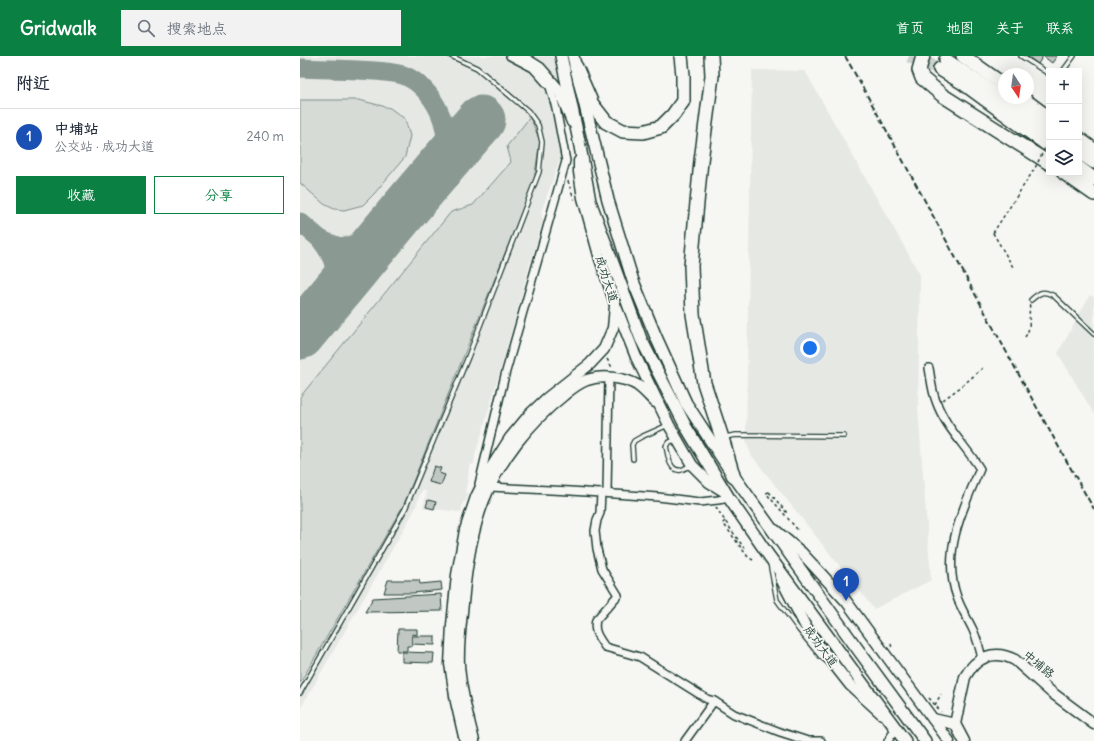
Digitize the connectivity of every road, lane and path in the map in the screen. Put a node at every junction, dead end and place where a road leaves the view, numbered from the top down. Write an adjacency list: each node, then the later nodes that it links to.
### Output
1 (451, 56): 62 (lane)
2 (510, 56): 52 (street)
3 (521, 56): 19 (main road, 成功大道)
4 (561, 56): 19 (main road)
5 (681, 56): 11 (highway)
6 (711, 56): 44 (highway)
7 (923, 56): 23 (highway)
8 (963, 56): 14 (highway)
9 (1021, 56): 13 (lane)
10 (1074, 56): 12 (lane)
11 (574, 62): 48 (main road)
12 (1065, 68)
13 (1046, 72)
14 (998, 81)
15 (1030, 104): 16 (highway)
16 (1046, 116)
17 (1046, 128): 20 (highway)
18 (1080, 140): 22 (highway)
19 (579, 141): 33 (main road, 成功大道); 51 (main road)
20 (1046, 144)
21 (1046, 146): 31 (path, bridge)
22 (1090, 147): 24 (highway)
23 (1046, 161)
24 (1094, 162)
25 (1082, 170): 28 (highway)
26 (568, 176): 30 (path)
27 (1068, 176): 29 (highway)
28 (1094, 179)
29 (1094, 194)
30 (574, 201)
31 (1013, 267)
32 (1031, 300): 34 (lane); 35 (path)
33 (615, 304): 36 (main road); 41 (main road, 成功大道)
34 (1094, 334)
35 (1025, 336)
36 (602, 352): 39 (path); 52 (main road)
37 (985, 366): 40 (path)
38 (928, 368): 40 (street)
39 (612, 374): 41 (main road); 49 (main road); 50 (street)
40 (936, 403): 61 (street)
41 (660, 407): 42 (main road, 成功大道)
42 (669, 425): 45 (main road, 成功大道); 46 (lane)
43 (844, 436): 44 (lane)
44 (722, 438): 48 (highway)
45 (677, 439): 47 (main road, 成功大道); 47 (lane)
46 (633, 459)
47 (692, 465): 51 (main road, 成功大道)
48 (732, 475): 54 (main road)
49 (490, 488): 50 (street); 72 (main road)
50 (604, 493): 51 (street); 65 (street)
51 (727, 495): 57 (main road)
52 (476, 497): 71 (main road)
53 (788, 514): 55 (path)
54 (765, 521): 67 (main road); 77 (main road)
55 (800, 528)
56 (744, 548): 58 (path)
57 (769, 556): 70 (main road); 70 (main road, 成功大道)
58 (753, 560)
59 (891, 644): 60 (path)
60 (892, 651)
61 (982, 659): 68 (main road); 69 (main road, 中埔路)
62 (300, 693)
63 (925, 694): 66 (path)
64 (941, 694): 66 (path)
65 (714, 701): 73 (street); 74 (street)
66 (935, 705): 67 (path)
67 (937, 715): 68 (main road); 78 (main road)
68 (955, 724): 79 (main road)
69 (1094, 724)
70 (894, 725): 75 (street); 76 (main road)
71 (465, 741)
72 (474, 741)
73 (685, 741)
74 (821, 741)
75 (888, 741)
76 (905, 741)
77 (925, 741)
78 (949, 741)
79 (964, 741)

